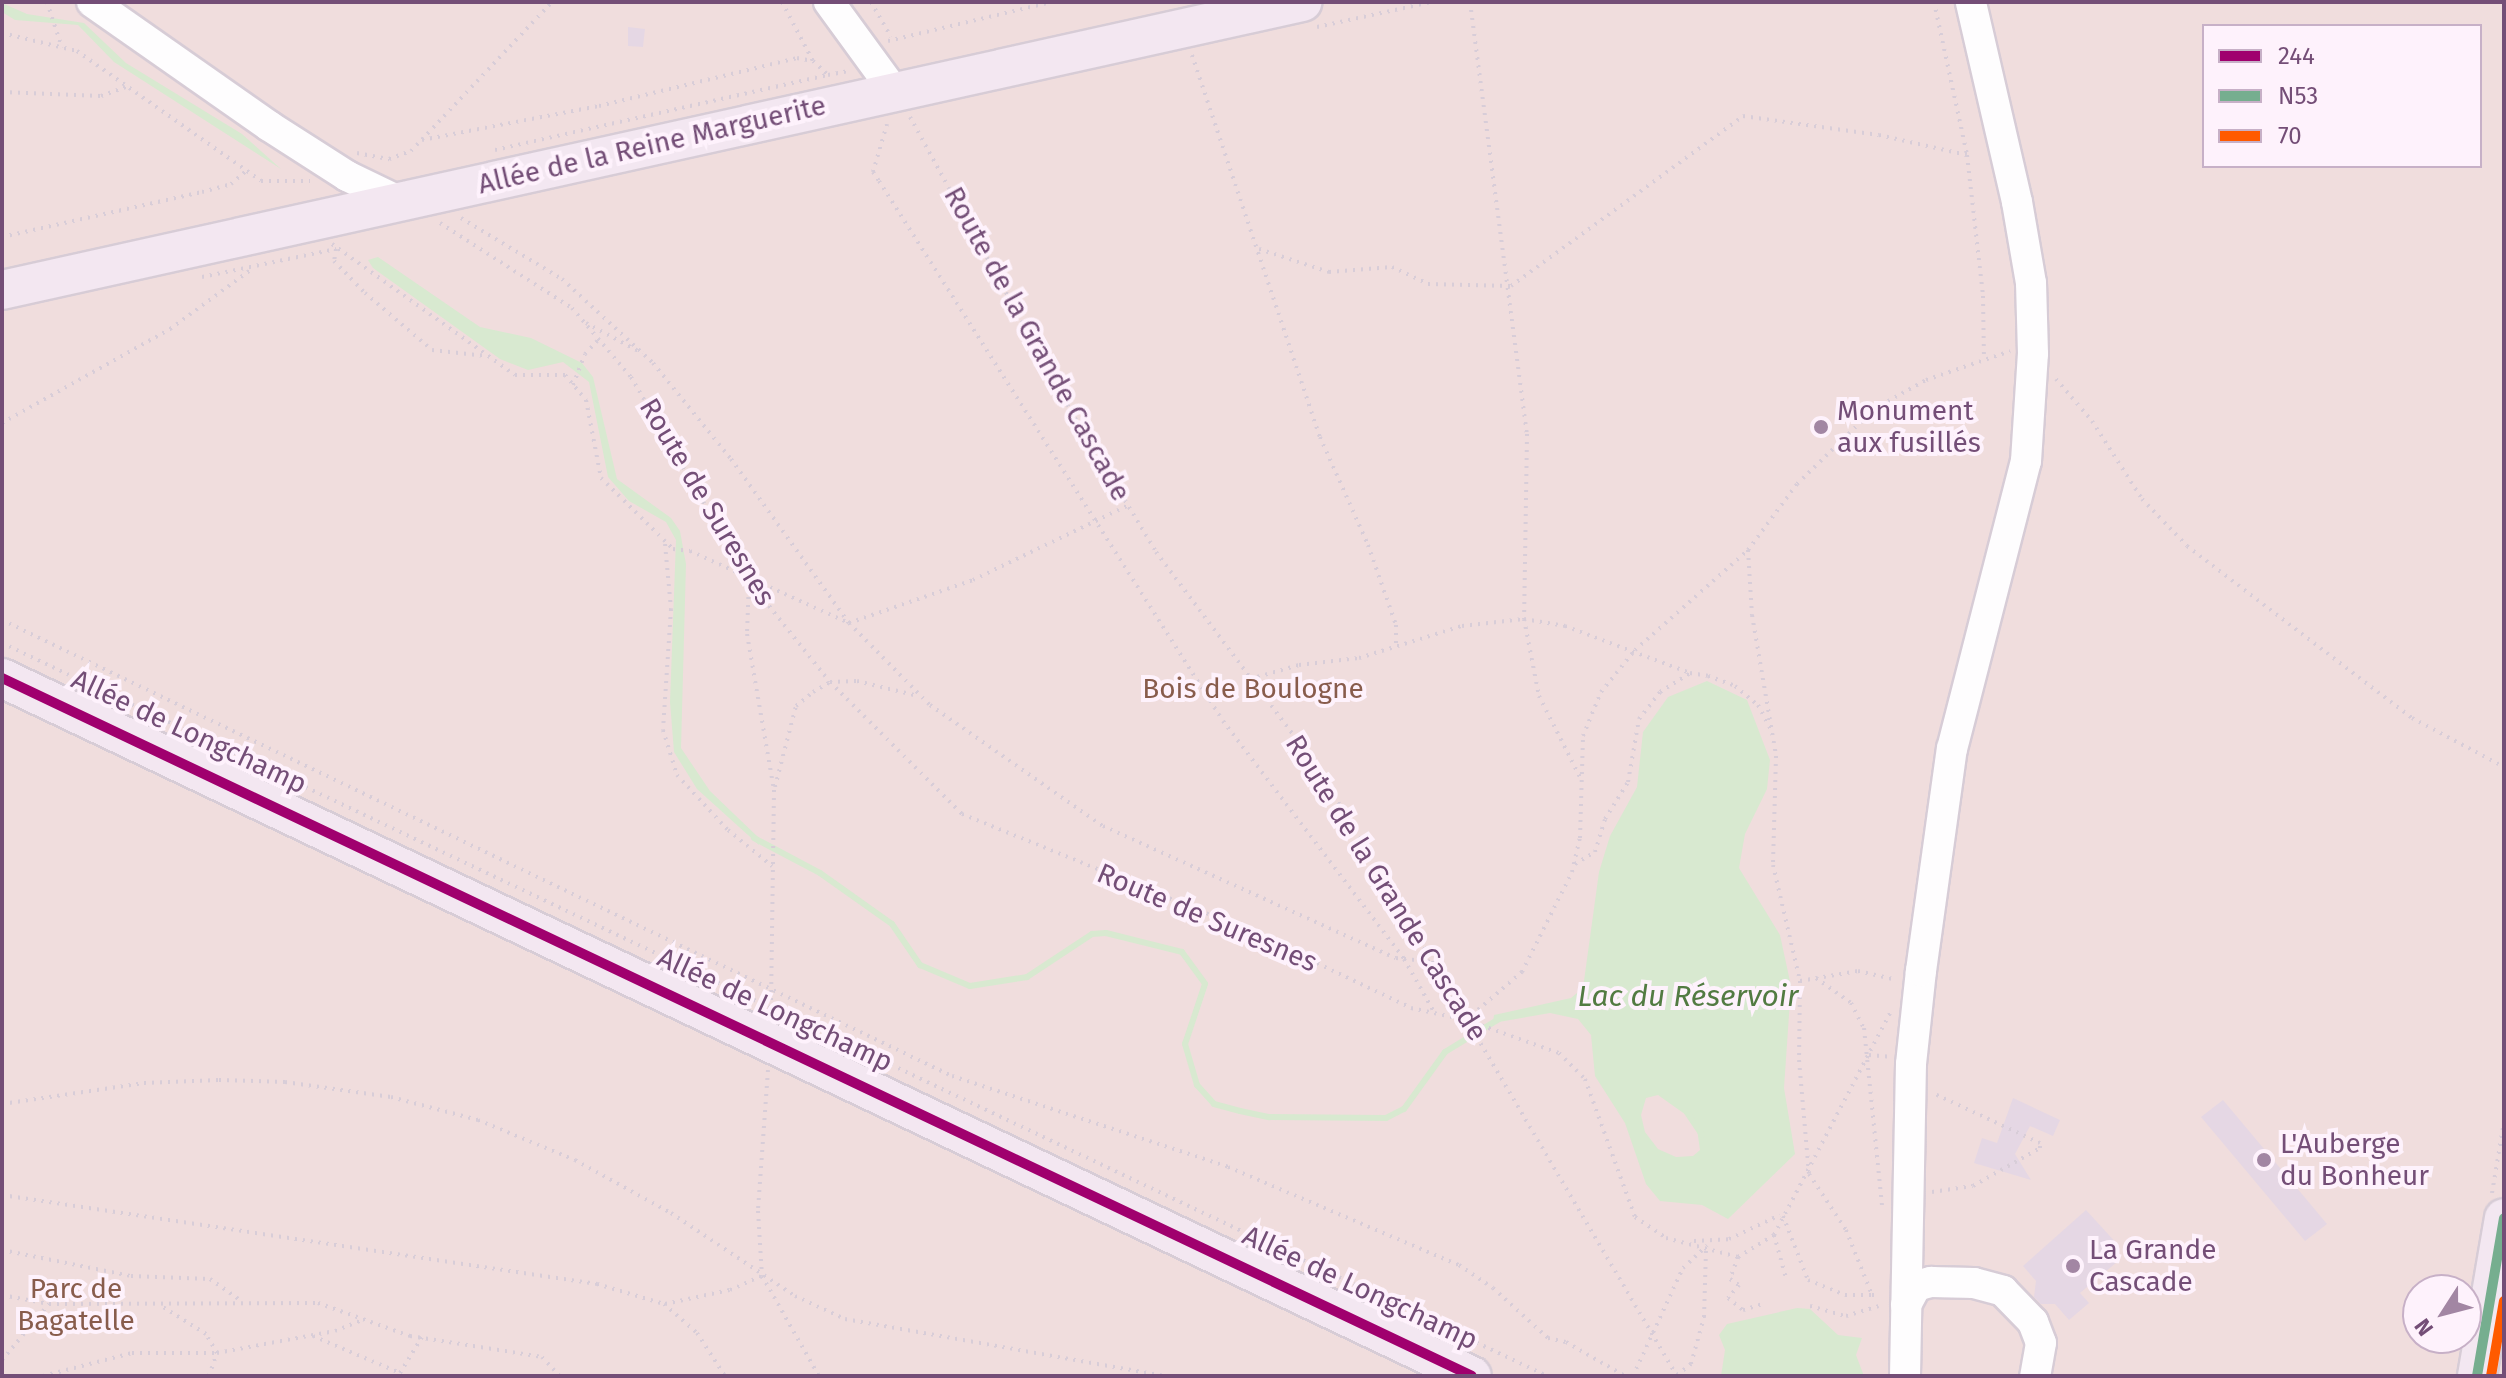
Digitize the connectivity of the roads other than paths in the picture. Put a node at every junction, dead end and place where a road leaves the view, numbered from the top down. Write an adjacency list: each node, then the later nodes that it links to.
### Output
1 (829, 2): 5 (street)
2 (1302, 2): 5 (main road, Allée de la Reine Marguerite)
3 (1971, 2): 10 (street)
4 (109, 4): 6 (street)
5 (902, 105): 6 (main road, Allée de la Reine Marguerite)
6 (399, 201): 7 (main road, Allée de la Reine Marguerite)
7 (2, 290)
8 (2, 678): 11 (main road, Allée de Longchamp)
9 (2504, 1218): 14 (main road)
10 (1892, 1305): 12 (street); 13 (street)
11 (1472, 1376)
12 (1905, 1376)
13 (2035, 1376)
14 (2477, 1376)

